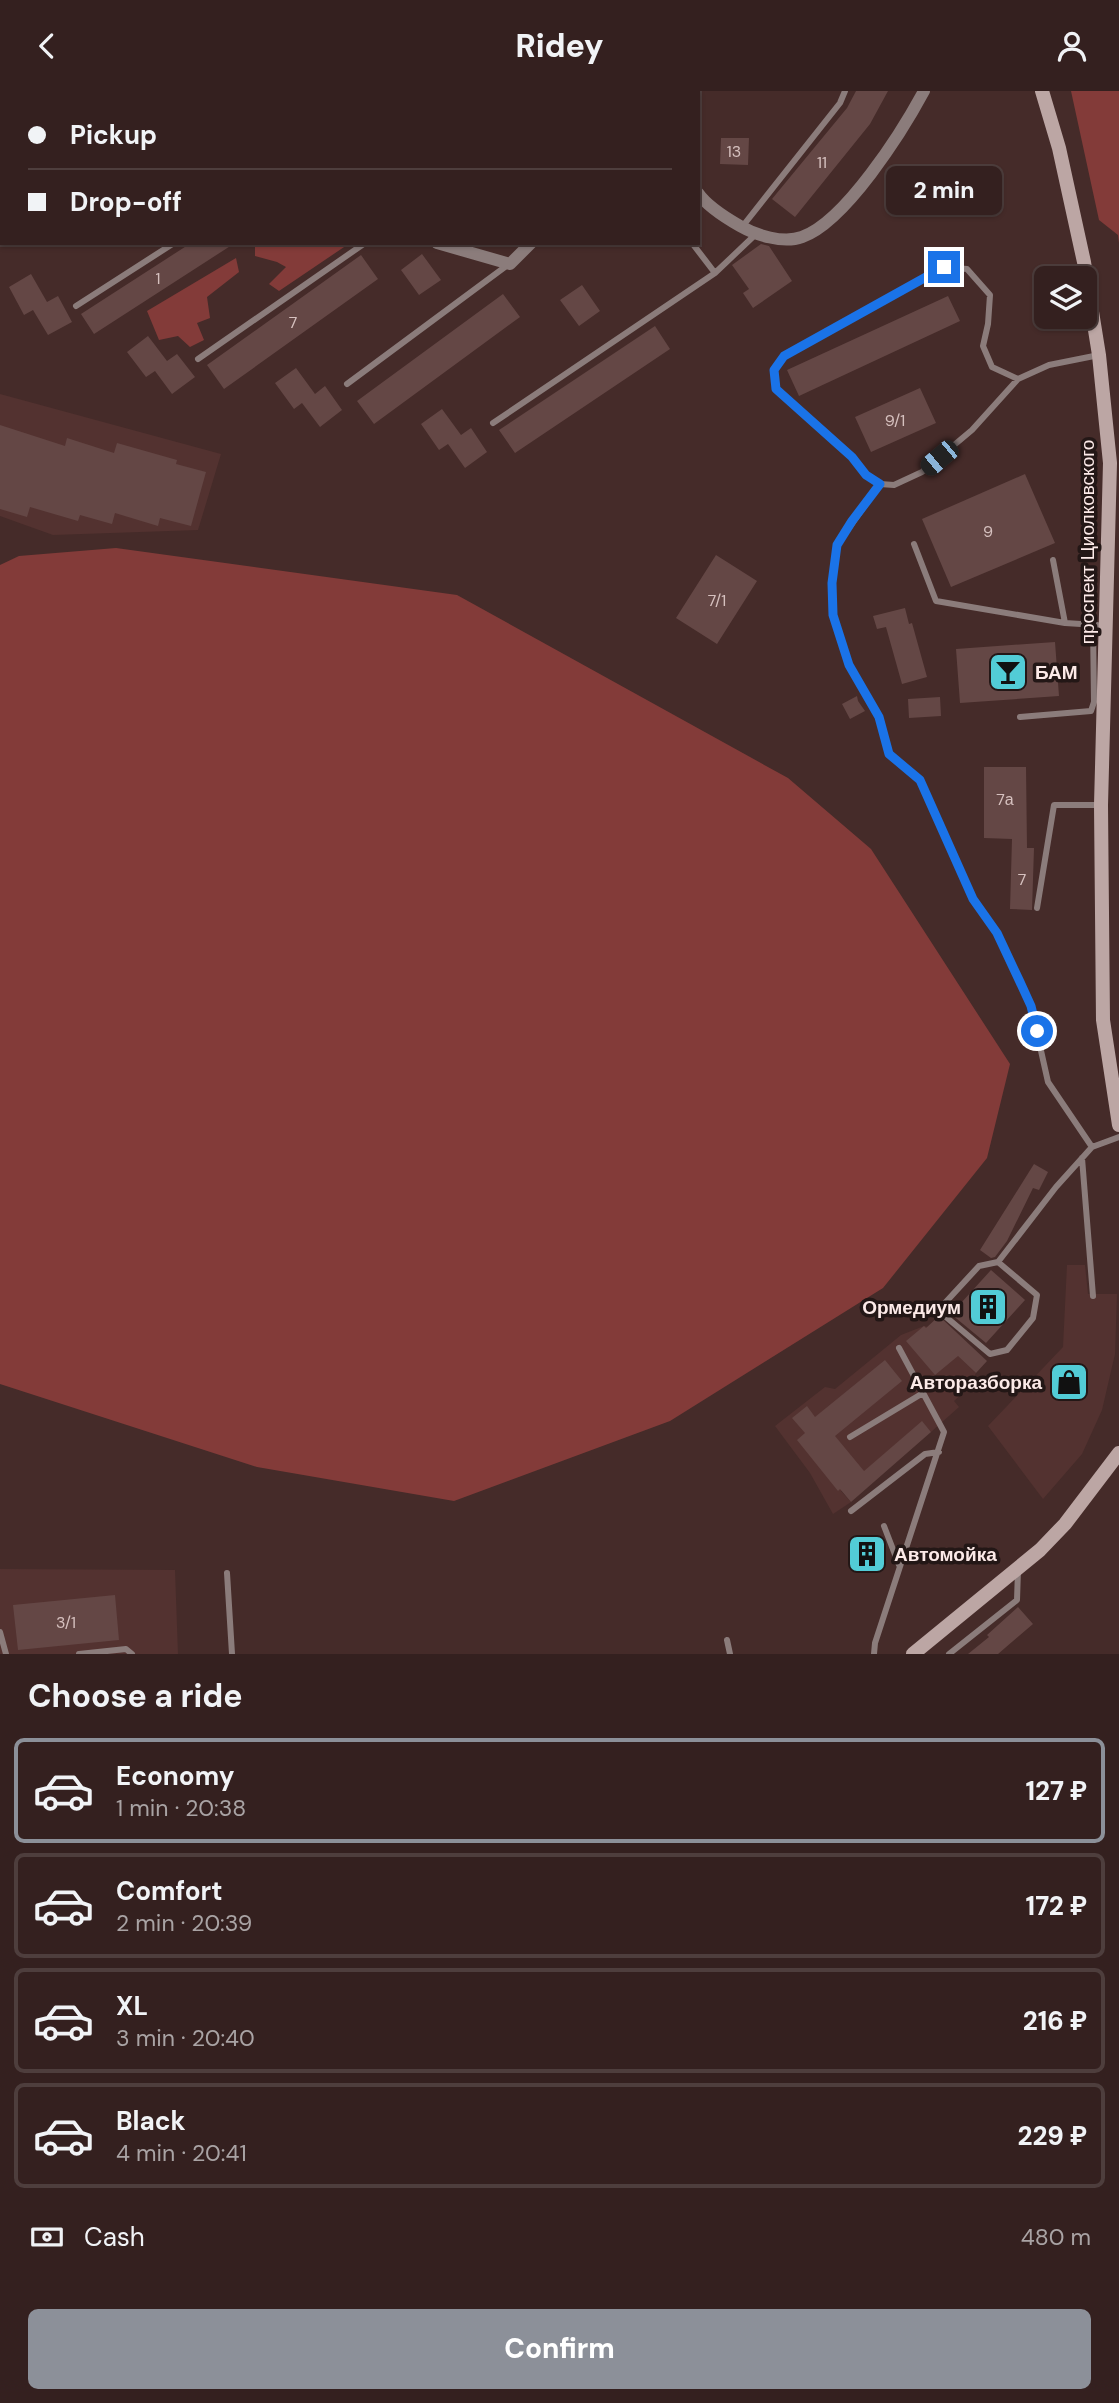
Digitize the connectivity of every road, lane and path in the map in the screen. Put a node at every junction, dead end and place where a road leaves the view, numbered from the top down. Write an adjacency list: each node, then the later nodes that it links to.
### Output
1 (845, 91): 5 (lane)
2 (924, 91): 6 (street)
3 (1042, 91): 15 (main road, проспект Циолковского)
4 (700, 196): 5 (street)
5 (742, 227): 6 (street)
6 (756, 234): 13 (lane)
7 (171, 245): 14 (lane)
8 (362, 245): 16 (lane)
9 (444, 245): 12 (street)
10 (529, 245): 12 (street)
11 (694, 245): 13 (lane)
12 (510, 264): 18 (lane)
13 (715, 272): 19 (lane)
14 (76, 306)
15 (1099, 355): 17 (lane); 24 (main road, проспект Циолковского)
16 (198, 359)
17 (1018, 379): 20 (lane); 20 (lane)
18 (347, 383)
19 (493, 423)
20 (880, 484): 30 (lane)
21 (914, 544): 23 (lane)
22 (1053, 560): 23 (lane)
23 (1065, 623): 24 (lane)
24 (1100, 625): 25 (lane); 26 (main road, проспект Циолковского)
25 (1020, 717)
26 (1101, 805): 27 (lane); 28 (main road, проспект Циолковского)
27 (1037, 908)
28 (1119, 1125)
29 (1119, 1137): 30 (lane)
30 (1092, 1147): 31 (lane)
31 (1083, 1158): 32 (lane); 33 (lane)
32 (998, 1262): 32 (lane)
33 (1093, 1296)
34 (899, 1348): 35 (lane)
35 (923, 1393): 36 (lane); 37 (lane)
36 (850, 1437)
37 (939, 1452): 39 (lane); 41 (lane)
38 (1118, 1456): 42 (main road)
39 (851, 1511)
40 (884, 1526): 41 (lane)
41 (900, 1565): 51 (lane)
42 (1018, 1568): 52 (main road); 53 (lane)
43 (227, 1573): 49 (lane)
44 (0, 1632): 46 (lane)
45 (727, 1640): 50 (lane)
46 (5, 1654)
47 (79, 1654): 48 (lane)
48 (132, 1654)
49 (232, 1654)
50 (730, 1654)
51 (874, 1654)
52 (913, 1654)
53 (949, 1654)

